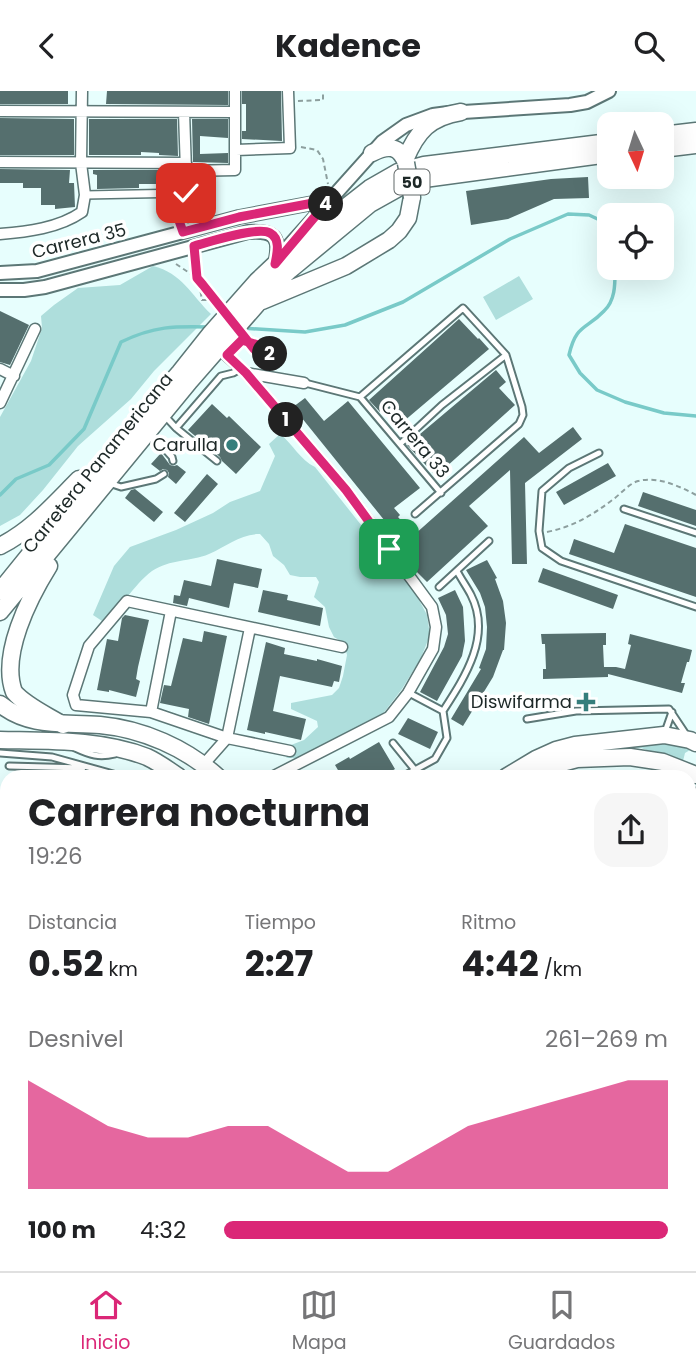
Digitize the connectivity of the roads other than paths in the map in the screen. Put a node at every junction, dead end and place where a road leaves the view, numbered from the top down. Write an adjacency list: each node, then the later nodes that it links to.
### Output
1 (82, 91): 6 (street)
2 (235, 91): 8 (street)
3 (609, 91): 9 (street)
4 (288, 96): 15 (street)
5 (0, 111): 6 (street)
6 (81, 112): 7 (street); 20 (street)
7 (184, 112): 8 (street); 21 (street)
8 (235, 112): 15 (street)
9 (461, 112): 16 (street); 19 (main road)
10 (696, 131): 11 (main road)
11 (674, 134)
12 (597, 143): 25 (main road, 50)
13 (696, 145): 14 (main road)
14 (674, 148)
15 (236, 150): 21 (street)
16 (372, 153): 19 (main road); 23 (street)
17 (597, 157): 28 (main road, 50)
18 (0, 162): 20 (street)
19 (406, 162): 28 (main road, bridge)
20 (81, 163): 21 (street); 22 (street)
21 (186, 167): 22 (street)
22 (85, 195): 24 (street)
23 (332, 197): 25 (street); 26 (street, Carrera 35)
24 (0, 234)
25 (275, 264): 27 (street, Carrera 35); 28 (main road, 50)
26 (0, 273)
27 (0, 290)
28 (243, 308): 30 (main road, 50)
29 (35, 329): 34 (street)
30 (224, 340): 33 (street); 38 (main road, Carretera Panamericana / 50); 39 (main road, Carretera Panamericana / 50)
31 (506, 355): 36 (lane); 41 (lane); 47 (lane)
32 (0, 369): 34 (street)
33 (244, 370): 35 (street, Carrera 33); 40 (lane); 62 (street)
34 (13, 376): 37 (street)
35 (304, 383): 36 (lane, Carrera 33)
36 (360, 397): 41 (lane, Carrera 33)
37 (0, 403)
38 (163, 414): 39 (main road, Carretera Panamericana / 50); 40 (lane)
39 (144, 425): 43 (lane); 46 (main road, Carretera Panamericana / 50); 53 (main road); 56 (main road, Carretera Panamericana / 50)
40 (176, 428): 44 (lane)
41 (400, 444): 47 (lane, Carrera 33)
42 (599, 453): 57 (lane)
43 (173, 461)
44 (217, 461)
45 (164, 474): 46 (lane)
46 (106, 482): 49 (main road, Carretera Panamericana / 50)
47 (441, 493): 50 (lane)
48 (624, 509): 51 (lane)
49 (80, 515): 59 (main road, Carretera Panamericana / 50); 68 (main road)
50 (415, 515)
51 (696, 533)
52 (489, 541): 54 (lane)
53 (0, 546)
54 (457, 572): 55 (lane); 65 (lane)
55 (439, 587)
56 (0, 591)
57 (696, 607)
58 (171, 611): 60 (street); 64 (street); 64 (street)
59 (0, 612)
60 (250, 628): 61 (street); 70 (street)
61 (342, 647)
62 (408, 692): 65 (lane); 82 (street)
63 (0, 704): 68 (main road)
64 (151, 712): 70 (street)
65 (443, 712): 83 (lane)
66 (672, 712): 67 (lane); 69 (lane); 72 (lane)
67 (527, 719)
68 (63, 733): 71 (main road); 76 (main road); 80 (main road)
69 (664, 735): 72 (main road); 84 (main road)
70 (227, 738): 74 (street); 76 (street)
71 (0, 740)
72 (693, 742)
73 (393, 743): 83 (lane)
74 (290, 751)
75 (0, 753): 78 (lane)
76 (204, 764): 81 (main road)
77 (9, 767): 78 (lane)
78 (93, 769): 79 (lane)
79 (97, 770)
80 (168, 770)
81 (210, 770)
82 (286, 770)
83 (415, 770)
84 (518, 770)
85 (548, 770): 86 (main road)
86 (683, 770)

